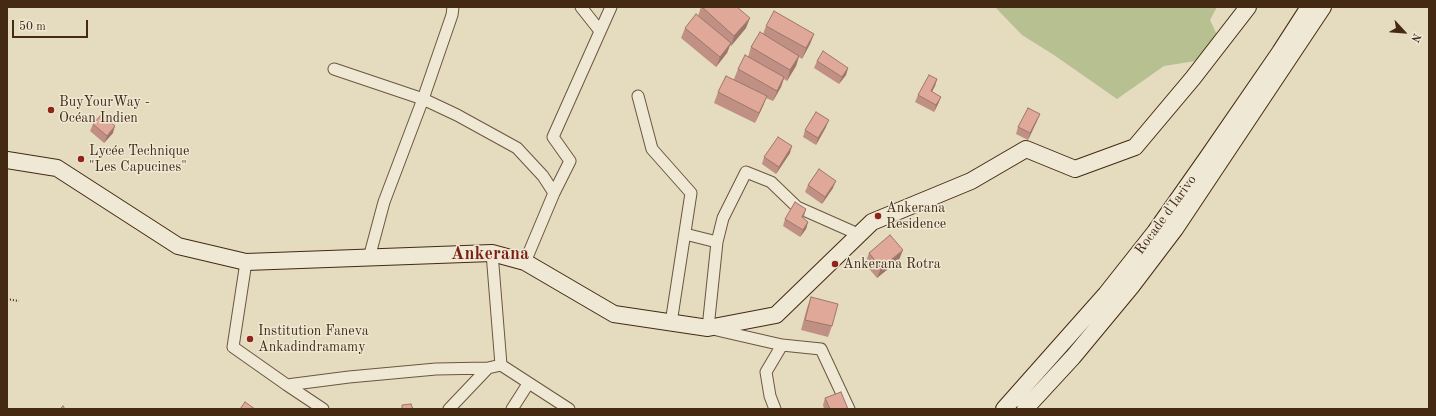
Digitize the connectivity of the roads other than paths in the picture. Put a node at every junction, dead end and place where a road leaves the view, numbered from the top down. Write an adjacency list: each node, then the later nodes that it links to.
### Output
1 (453, 7): 10 (street)
2 (581, 7): 7 (street)
3 (611, 7): 7 (street)
4 (1248, 7): 14 (street)
5 (1309, 7): 33 (street, Rocade d'Iarivo)
6 (1323, 7): 34 (street, Rocade d'Iarivo)
7 (600, 31): 12 (street)
8 (334, 69): 10 (street)
9 (638, 96): 13 (street)
10 (423, 98): 12 (street); 17 (street)
11 (7, 160): 18 (street)
12 (554, 193): 19 (street)
13 (685, 234): 15 (street); 20 (street)
14 (858, 234): 15 (street); 21 (street)
15 (717, 242): 21 (street)
16 (492, 253): 17 (street); 19 (street); 23 (street)
17 (369, 258): 18 (street)
18 (246, 262): 26 (street)
19 (525, 262): 20 (street)
20 (671, 323): 21 (street)
21 (708, 328): 22 (street)
22 (782, 344): 31 (street); 32 (street)
23 (501, 365): 24 (street); 25 (street)
24 (488, 368): 26 (street); 28 (street)
25 (528, 384): 29 (street); 30 (street)
26 (287, 385): 27 (street)
27 (323, 409)
28 (449, 409)
29 (512, 409)
30 (569, 409)
31 (775, 409)
32 (848, 409)
33 (1004, 409)
34 (1025, 409)

